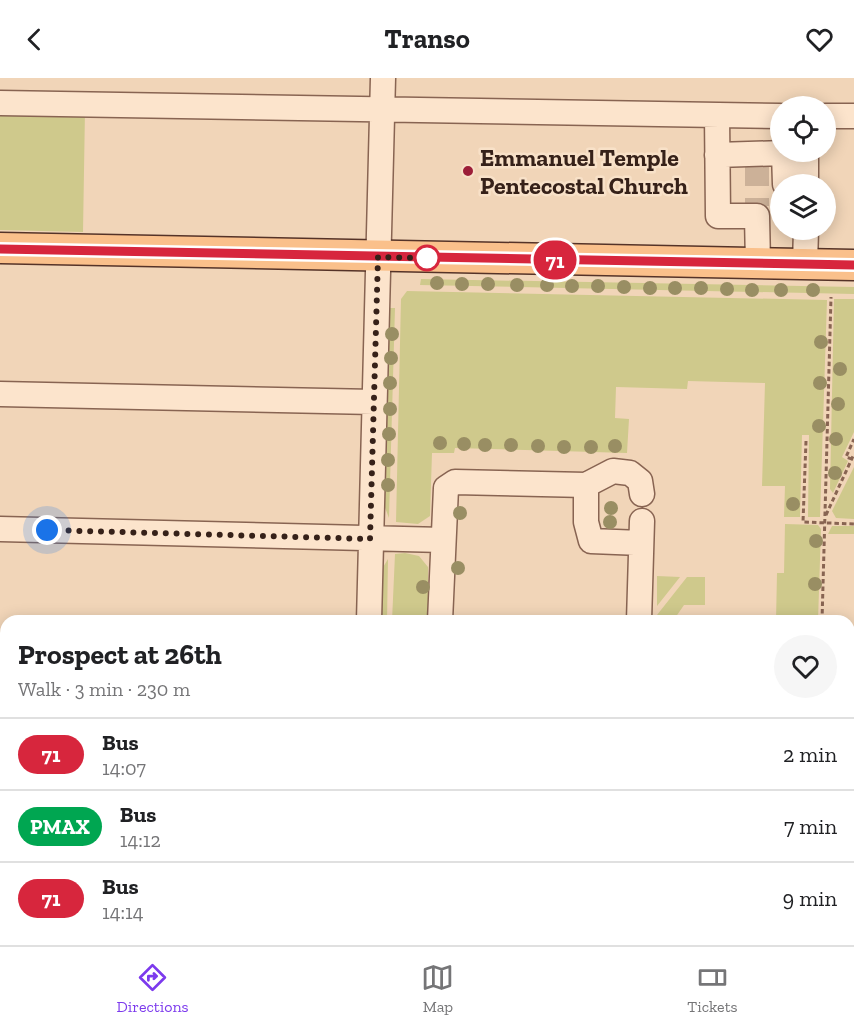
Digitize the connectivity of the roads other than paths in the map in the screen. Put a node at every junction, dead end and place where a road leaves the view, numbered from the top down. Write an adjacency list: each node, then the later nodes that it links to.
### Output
1 (383, 78): 3 (street)
2 (0, 103): 3 (street)
3 (382, 110): 4 (street); 13 (street)
4 (717, 115): 5 (street); 8 (street)
5 (770, 116)
6 (836, 116): 7 (street)
7 (854, 117)
8 (717, 154): 9 (street); 10 (street)
9 (785, 174)
10 (765, 213): 14 (street)
11 (806, 240): 15 (street)
12 (0, 248): 13 (main road)
13 (378, 257): 14 (main road); 18 (street)
14 (758, 264): 15 (main road)
15 (806, 264): 16 (main road)
16 (854, 265)
17 (0, 394): 18 (street)
18 (374, 402): 22 (street)
19 (586, 485): 20 (street); 23 (street); 26 (street)
20 (642, 494)
21 (0, 529): 22 (street)
22 (370, 539): 23 (street); 24 (street)
23 (443, 540): 25 (street)
24 (369, 615)
25 (440, 615)
26 (639, 615)

